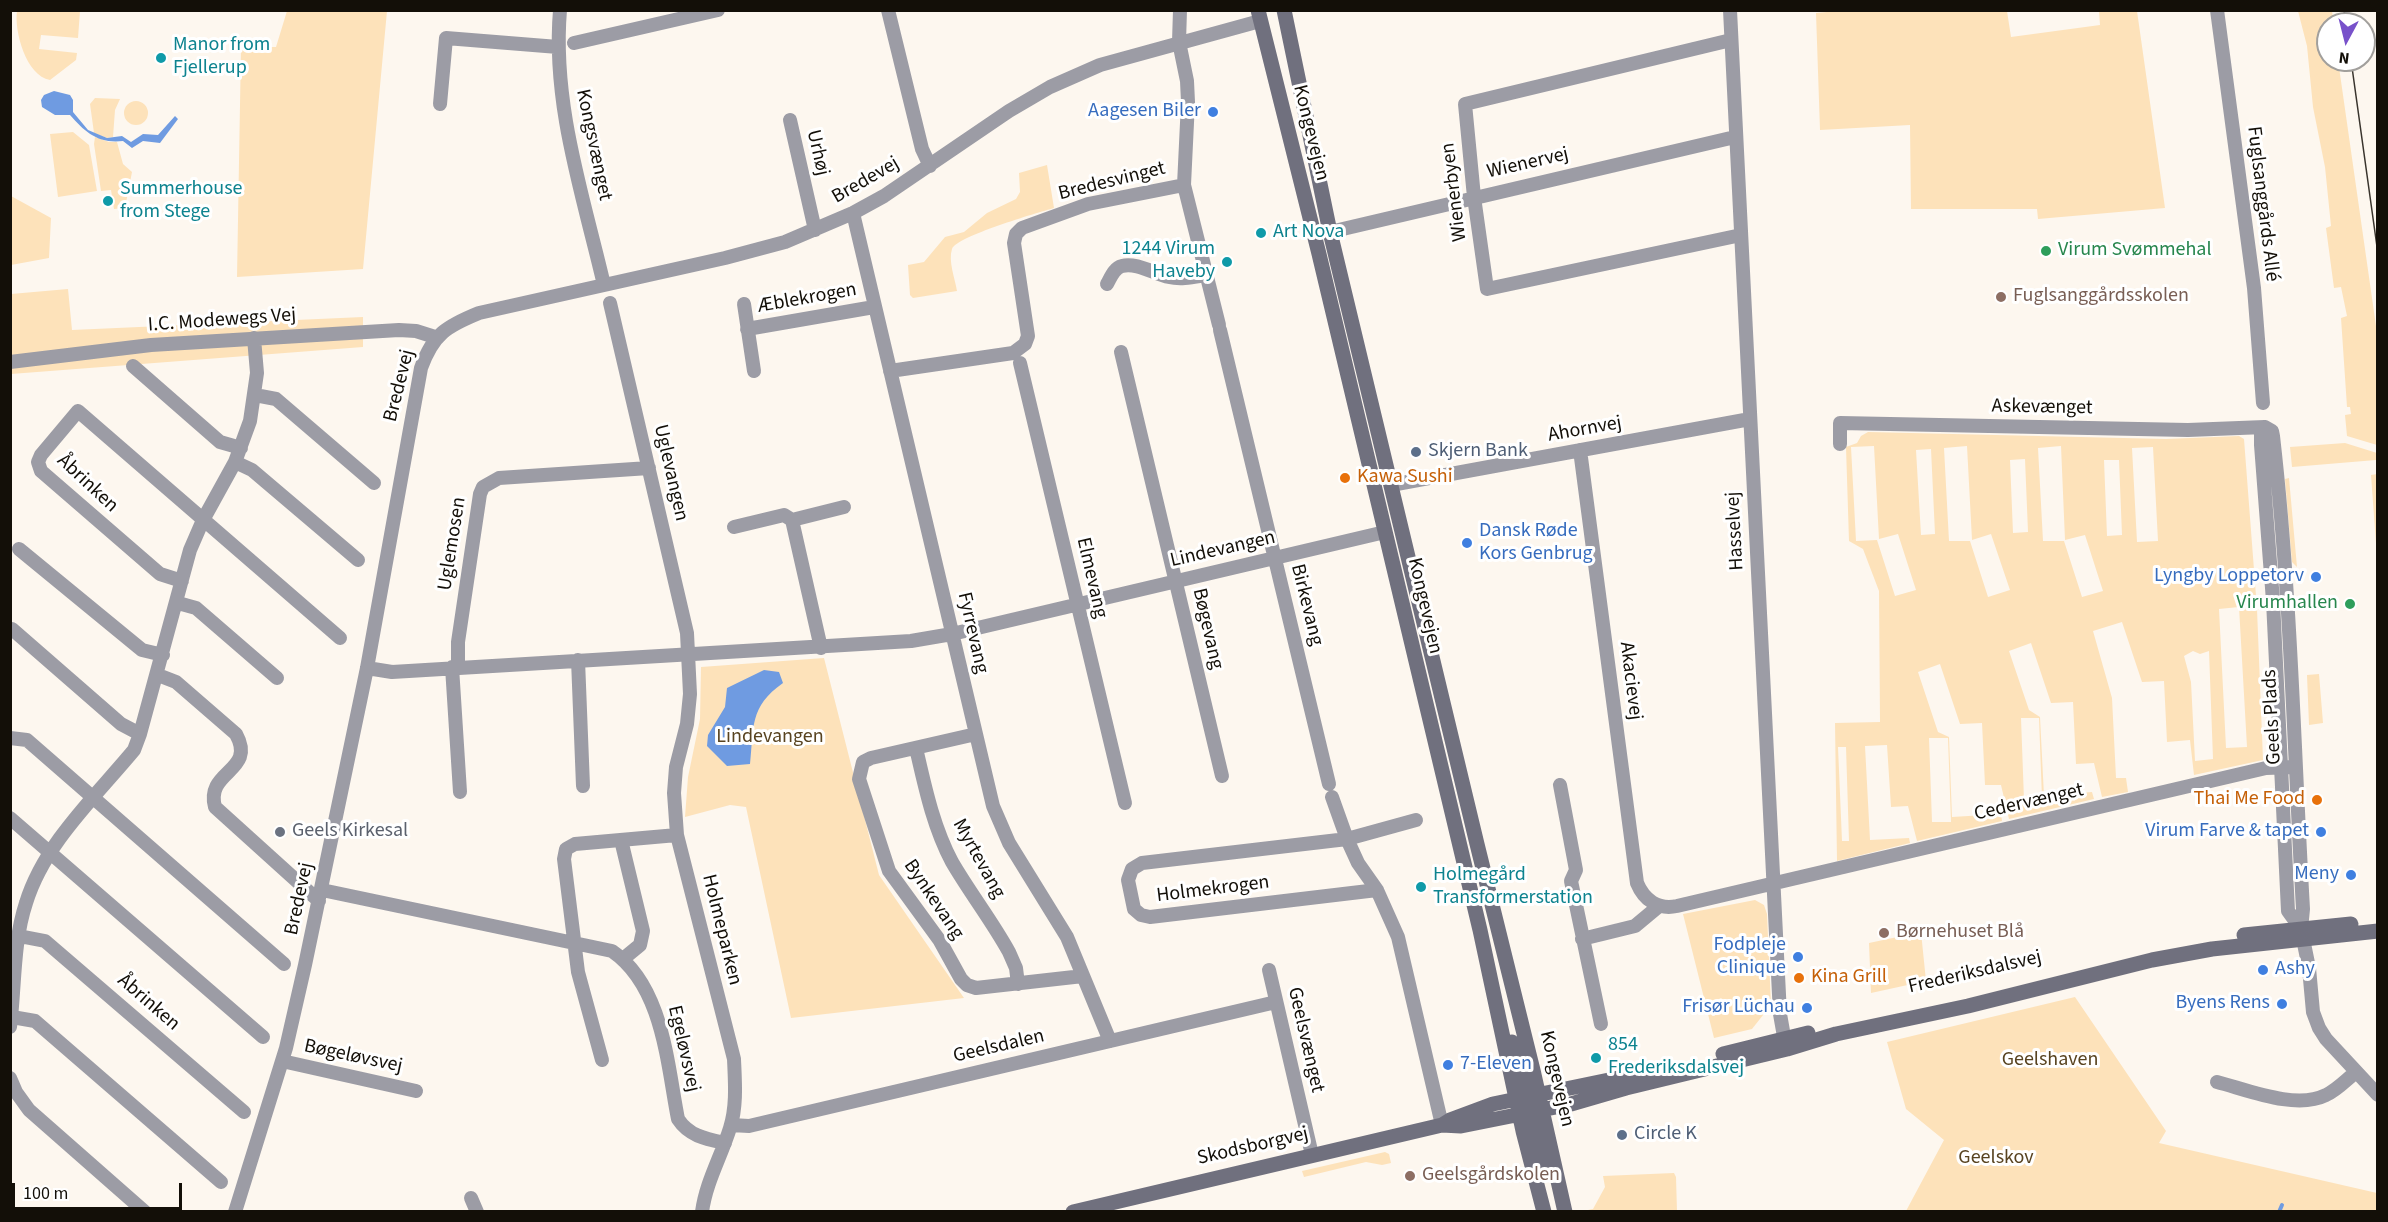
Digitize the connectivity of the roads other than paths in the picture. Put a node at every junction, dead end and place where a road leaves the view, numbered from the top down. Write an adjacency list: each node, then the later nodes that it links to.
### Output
1 (560, 10): 12 (street, Kongsvænget)
2 (718, 10): 11 (street)
3 (888, 10): 16 (street)
4 (1180, 10): 10 (street)
5 (1730, 10): 9 (street, Hasselvej)
6 (2217, 10): 40 (street, Fuglsanggårds Allé)
7 (1288, 12): 21 (main road, Kongevejen)
8 (1259, 16): 10 (street, Bredevej); 54 (main road, Kongevejen)
9 (1731, 40): 15 (street, Hasselvej); 18 (street, Wienerbyen)
10 (1179, 42): 16 (street, Bredevej); 17 (street, Bredesvinget)
11 (573, 43)
12 (558, 47): 13 (street); 25 (street, Kongsvænget)
13 (440, 104)
14 (790, 120): 20 (street, Urhøj)
15 (1735, 137): 18 (street, Wienervej); 22 (street, Hasselvej)
16 (930, 166): 19 (street, Bredevej)
17 (1184, 185): 23 (street, Bredesvinget); 38 (street, Bredesvinget)
18 (1474, 197): 21 (street, Wienervej); 22 (street, Wienerbyen)
19 (853, 213): 20 (street, Bredevej); 28 (street, Fyrrevang)
20 (815, 230): 25 (street, Bredevej)
21 (1330, 232): 49 (main road, Kongevejen)
22 (1741, 235): 41 (street, Hasselvej)
23 (1207, 275): 24 (street); 29 (street, Bredesvinget)
24 (1107, 284)
25 (604, 285): 31 (street, Bredevej)
26 (610, 303): 47 (street, Uglevangen)
27 (744, 304): 30 (street, Æblekrogen)
28 (874, 307): 30 (street, Æblekrogen); 38 (street, Fyrrevang)
29 (1219, 327): 56 (street, Birkevang)
30 (747, 329): 37 (street, Æblekrogen)
31 (435, 337): 32 (street, I.C. Modewegs Vej); 70 (street, Bredevej)
32 (255, 338): 34 (street, I.C. Modewegs Vej); 39 (street)
33 (1121, 352): 59 (street, Bøgevang)
34 (10, 362)
35 (1020, 363): 61 (street, Elmevang)
36 (133, 366): 44 (street)
37 (754, 371)
38 (890, 371): 63 (street, Fyrrevang)
39 (255, 395): 44 (street); 48 (street)
40 (2263, 403)
41 (1750, 419): 45 (street, Ahornvej); 91 (street, Hasselvej)
42 (2265, 427): 43 (street, Askevænget); 77 (street, Geels Plads); 78 (street, Geels Plads)
43 (1840, 444)
44 (241, 448): 46 (street)
45 (1580, 450): 49 (street, Ahornvej); 94 (street, Akacievej)
46 (235, 462): 51 (street); 57 (street)
47 (649, 468): 66 (street, Uglevangen); 69 (street, Uglemosen)
48 (374, 483)
49 (1391, 485): 119 (main road, Kongevejen)
50 (844, 507): 52 (street)
51 (203, 520): 58 (street); 58 (street, Åbrinken); 64 (street, Åbrinken)
52 (792, 520): 53 (street); 65 (street)
53 (734, 527)
54 (1385, 532): 56 (street, Lindevangen); 119 (main road, Kongevejen)
55 (19, 549): 67 (street)
56 (1275, 557): 59 (street, Lindevangen); 88 (street, Birkevang)
57 (358, 560)
58 (182, 581): 60 (street)
59 (1176, 581): 61 (street, Lindevangen); 79 (street, Bøgevang)
60 (178, 603): 67 (street); 72 (street)
61 (1077, 604): 63 (street, Lindevangen); 84 (street, Elmevang)
62 (12, 629): 73 (street)
63 (952, 634): 65 (street, Lindevangen); 74 (street, Fyrrevang)
64 (340, 638)
65 (821, 648): 66 (street, Lindevangen)
66 (690, 654): 68 (street, Lindevangen); 87 (street, Holmeparken)
67 (163, 656): 71 (street)
68 (578, 660): 69 (street, Lindevangen); 81 (street)
69 (455, 667): 70 (street, Lindevangen); 82 (street)
70 (367, 668): 93 (street, Bredevej)
71 (158, 675): 73 (street); 93 (street)
72 (277, 678)
73 (140, 734): 83 (street)
74 (976, 734): 76 (street, Bynkevang); 104 (street, Fyrrevang)
75 (10, 738): 83 (street)
76 (916, 748): 105 (street, Myrtevang); 105 (street, Bynkevang)
77 (2295, 767): 78 (street, Cedervænget); 97 (street, Geels Plads)
78 (2280, 768): 91 (street, Cedervænget); 97 (street, Geels Plads)
79 (1222, 776)
80 (1560, 785): 99 (street)
81 (583, 786)
82 (460, 792)
83 (94, 798): 90 (street); 102 (street)
84 (1125, 802)
85 (10, 818): 90 (street)
86 (1416, 820): 88 (street, Holmekrogen)
87 (677, 835): 89 (street); 122 (street, Holmeparken)
88 (1347, 839): 92 (street); 92 (street, Holmekrogen)
89 (621, 840): 100 (street); 101 (street)
90 (49, 852): 98 (street); 109 (street)
91 (1773, 883): 94 (street); 111 (street, Hasselvej)
92 (1377, 890): 123 (street)
93 (320, 896): 100 (street); 113 (street, Bredevej)
94 (1659, 906): 99 (street)
95 (2378, 922): 97 (main road, Frederiksdalsvej)
96 (2378, 931): 97 (main road, Frederiksdalsvej)
97 (2302, 934): 111 (main road, Frederiksdalsvej); 114 (street)
98 (20, 936): 107 (street); 120 (street, Åbrinken)
99 (1582, 939): 108 (street)
100 (574, 944): 101 (street); 112 (street)
101 (623, 958): 124 (street, Egeløvsvej)
102 (284, 964)
103 (1269, 970): 106 (street, Geelsvænget)
104 (1083, 976): 105 (street, Bynkevang); 110 (street, Fyrrevang)
105 (1018, 984)
106 (1276, 1002): 110 (street, Geelsdalen); 125 (street, Geelsvænget)
107 (11, 1022): 126 (street)
108 (1601, 1024)
109 (263, 1037)
110 (1110, 1041): 122 (street, Geelsdalen)
111 (1785, 1044): 119 (main road, Frederiksdalsvej); 121 (main road, Frederiksdalsvej)
112 (602, 1060)
113 (282, 1061): 117 (street, Bøgeløvsvej); 129 (street, Bredevej)
114 (2356, 1072): 116 (street); 118 (street)
115 (10, 1078): 128 (street)
116 (2217, 1082)
117 (416, 1090)
118 (2378, 1095)
119 (1528, 1097): 121 (main road, Kongevejen); 121 (main road, Kongevejen); 123 (main road, Skodsborgvej)
120 (244, 1112)
121 (1531, 1112): 123 (main road, Skodsborgvej); 133 (main road, Kongevejen); 134 (main road); 135 (main road, Kongevejen)
122 (731, 1125): 124 (street, Holmeparken)
123 (1442, 1125): 125 (main road, Skodsborgvej)
124 (725, 1143): 131 (street, Holmeparken)
125 (1312, 1155): 132 (main road, Skodsborgvej)
126 (221, 1182)
127 (471, 1198): 130 (street)
128 (145, 1212)
129 (235, 1212)
130 (477, 1212)
131 (702, 1212)
132 (1073, 1212)
133 (1544, 1212)
134 (1558, 1212)
135 (1565, 1212)

